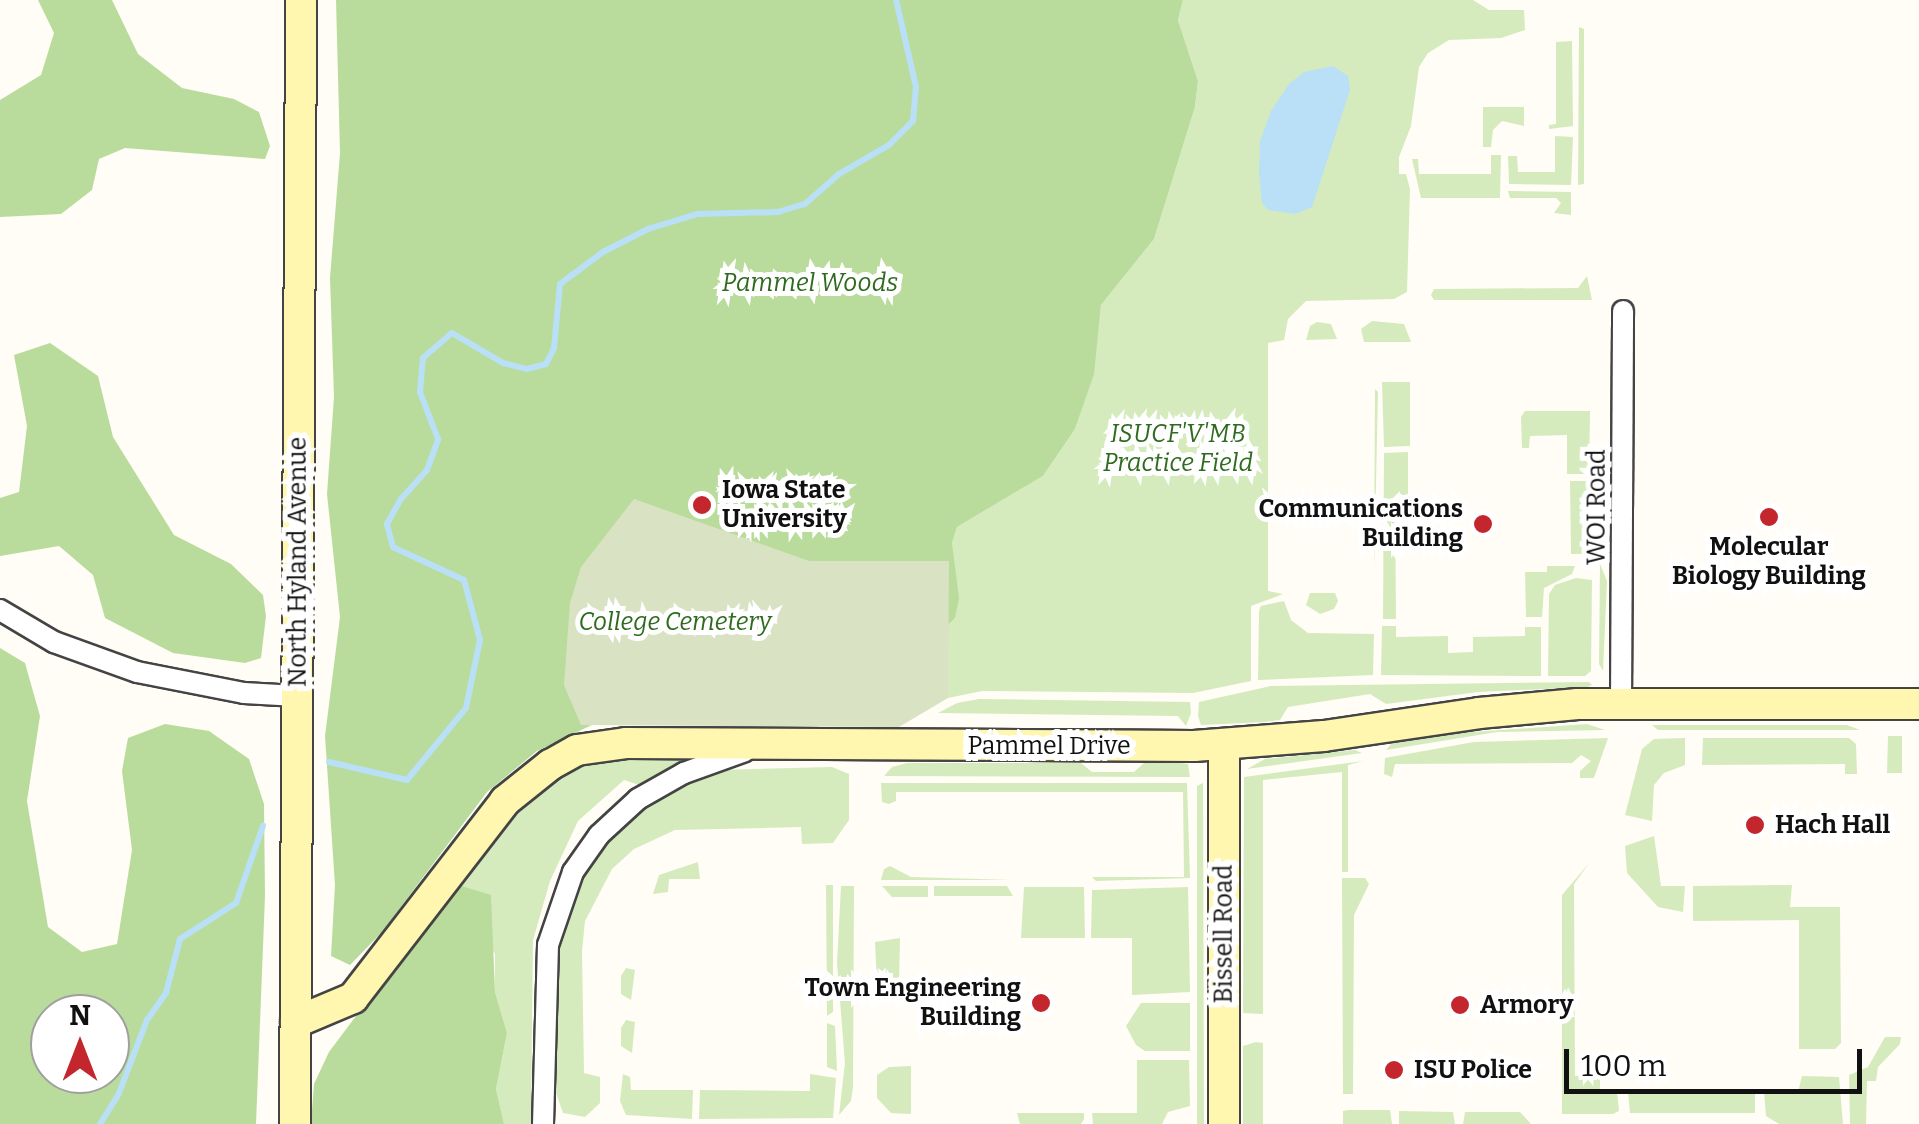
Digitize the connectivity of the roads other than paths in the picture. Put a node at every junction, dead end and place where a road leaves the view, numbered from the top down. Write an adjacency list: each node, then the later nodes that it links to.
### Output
1 (301, 0): 4 (street, North Hyland Avenue)
2 (1623, 310): 5 (street, WOI Road)
3 (0, 610): 4 (street)
4 (297, 696): 9 (street, North Hyland Avenue)
5 (1621, 704): 6 (street, Pammel Drive); 7 (street, Pammel Drive)
6 (1919, 704)
7 (1224, 744): 8 (street, Pammel Drive); 12 (street, Bissell Road)
8 (767, 745): 9 (street, Pammel Drive); 11 (street)
9 (296, 1022): 10 (street, North Hyland Avenue)
10 (295, 1124)
11 (544, 1124)
12 (1224, 1124)

